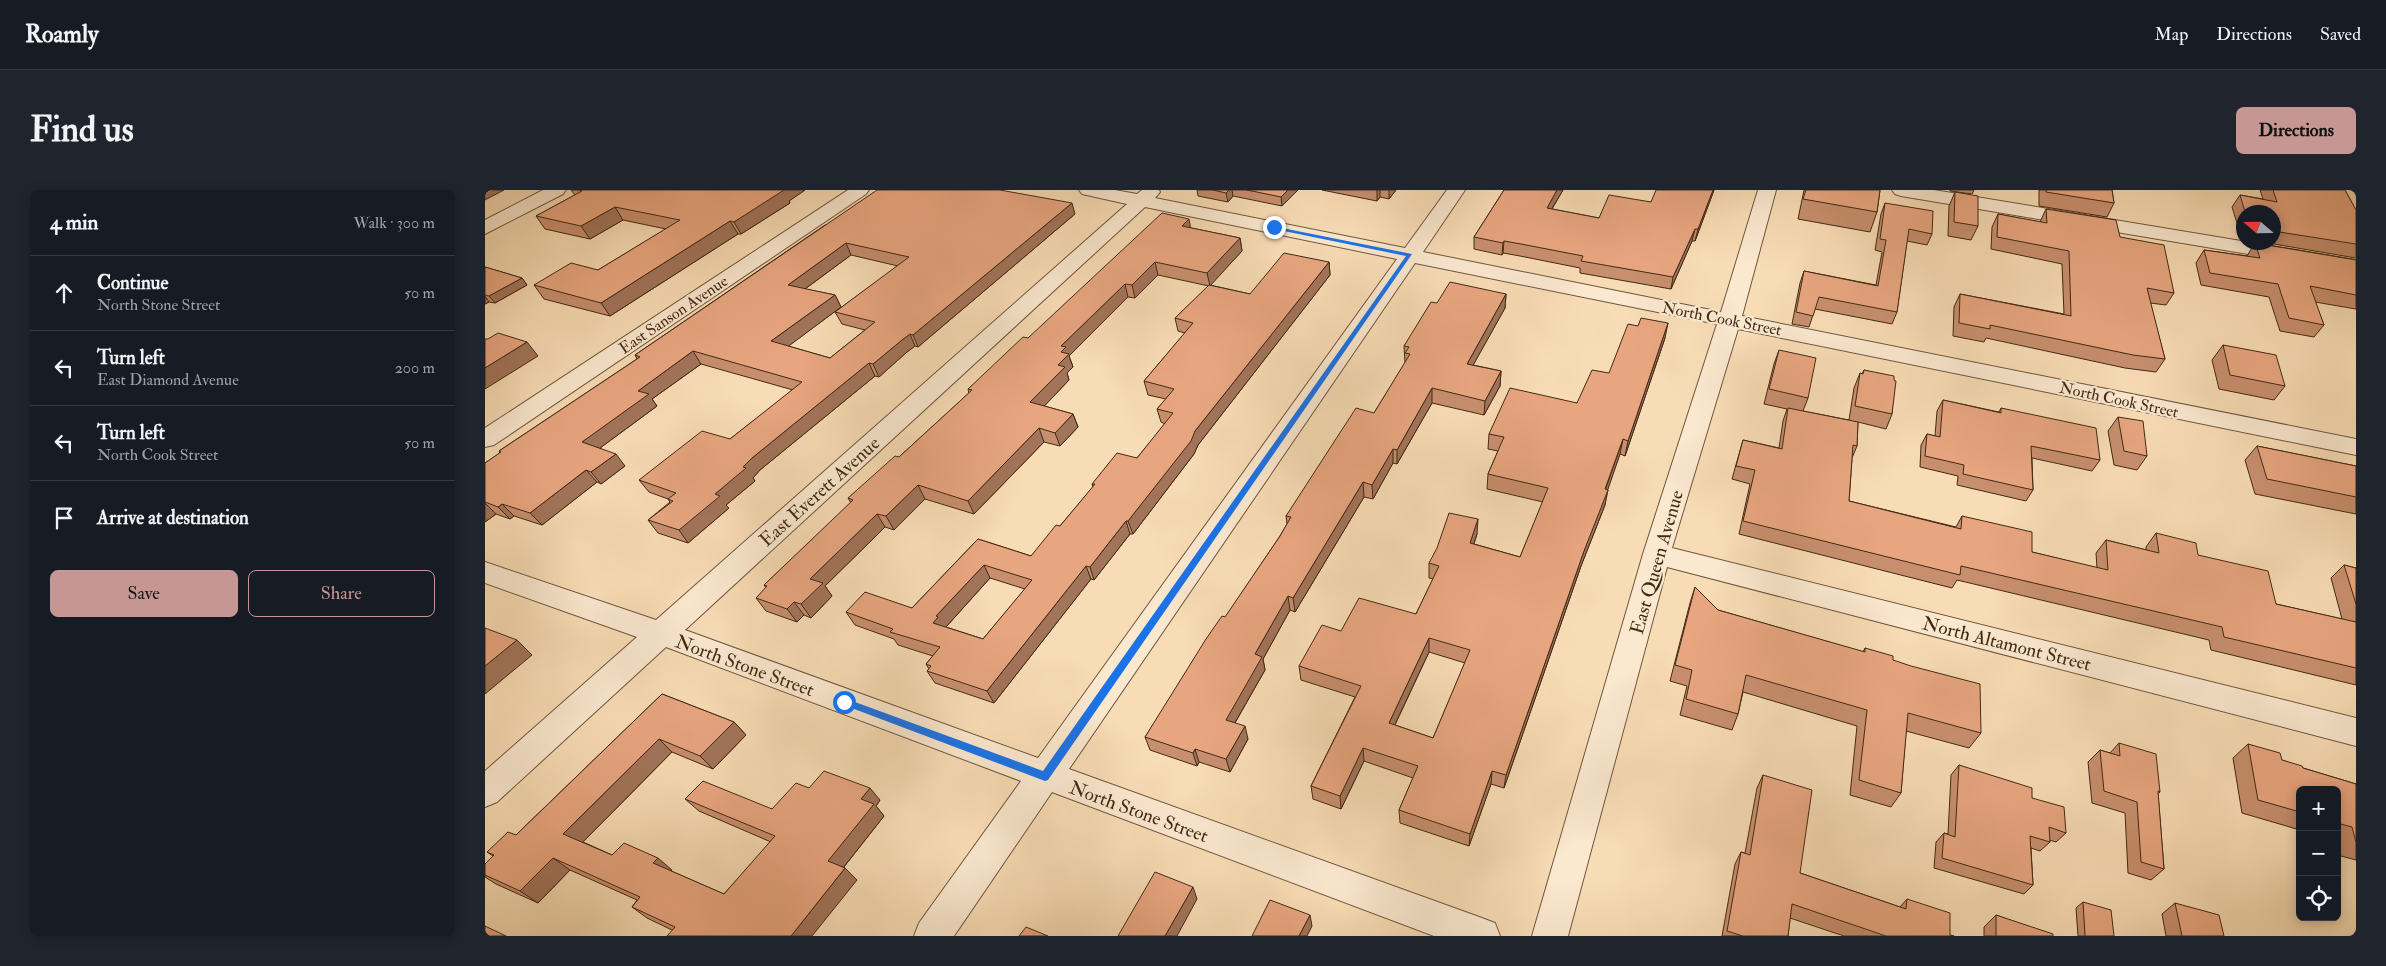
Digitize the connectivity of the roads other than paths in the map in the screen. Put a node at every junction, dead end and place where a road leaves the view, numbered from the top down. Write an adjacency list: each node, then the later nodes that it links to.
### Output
1 (557, 190): 8 (street)
2 (861, 190): 12 (street, East Sanson Avenue)
3 (1088, 190): 7 (street, North Cook Street)
4 (1456, 190): 9 (street)
5 (1767, 190): 11 (street, East Queen Avenue)
6 (1901, 190): 10 (street)
7 (1147, 196): 9 (street, North Cook Street); 16 (street, East Everett Avenue)
8 (485, 228)
9 (1409, 254): 11 (street, North Cook Street); 18 (street)
10 (2356, 266)
11 (1730, 319): 13 (street, North Cook Street); 14 (street, East Queen Avenue)
12 (485, 439)
13 (2356, 447)
14 (1657, 554): 17 (street, North Altamont Street); 22 (street, East Queen Avenue)
15 (485, 572): 16 (street, North Stone Street)
16 (660, 633): 18 (street, North Stone Street); 19 (street, East Everett Avenue)
17 (2356, 732)
18 (1045, 776): 20 (street); 21 (street, North Stone Street)
19 (485, 792)
20 (932, 936)
21 (1482, 936)
22 (1550, 936)

